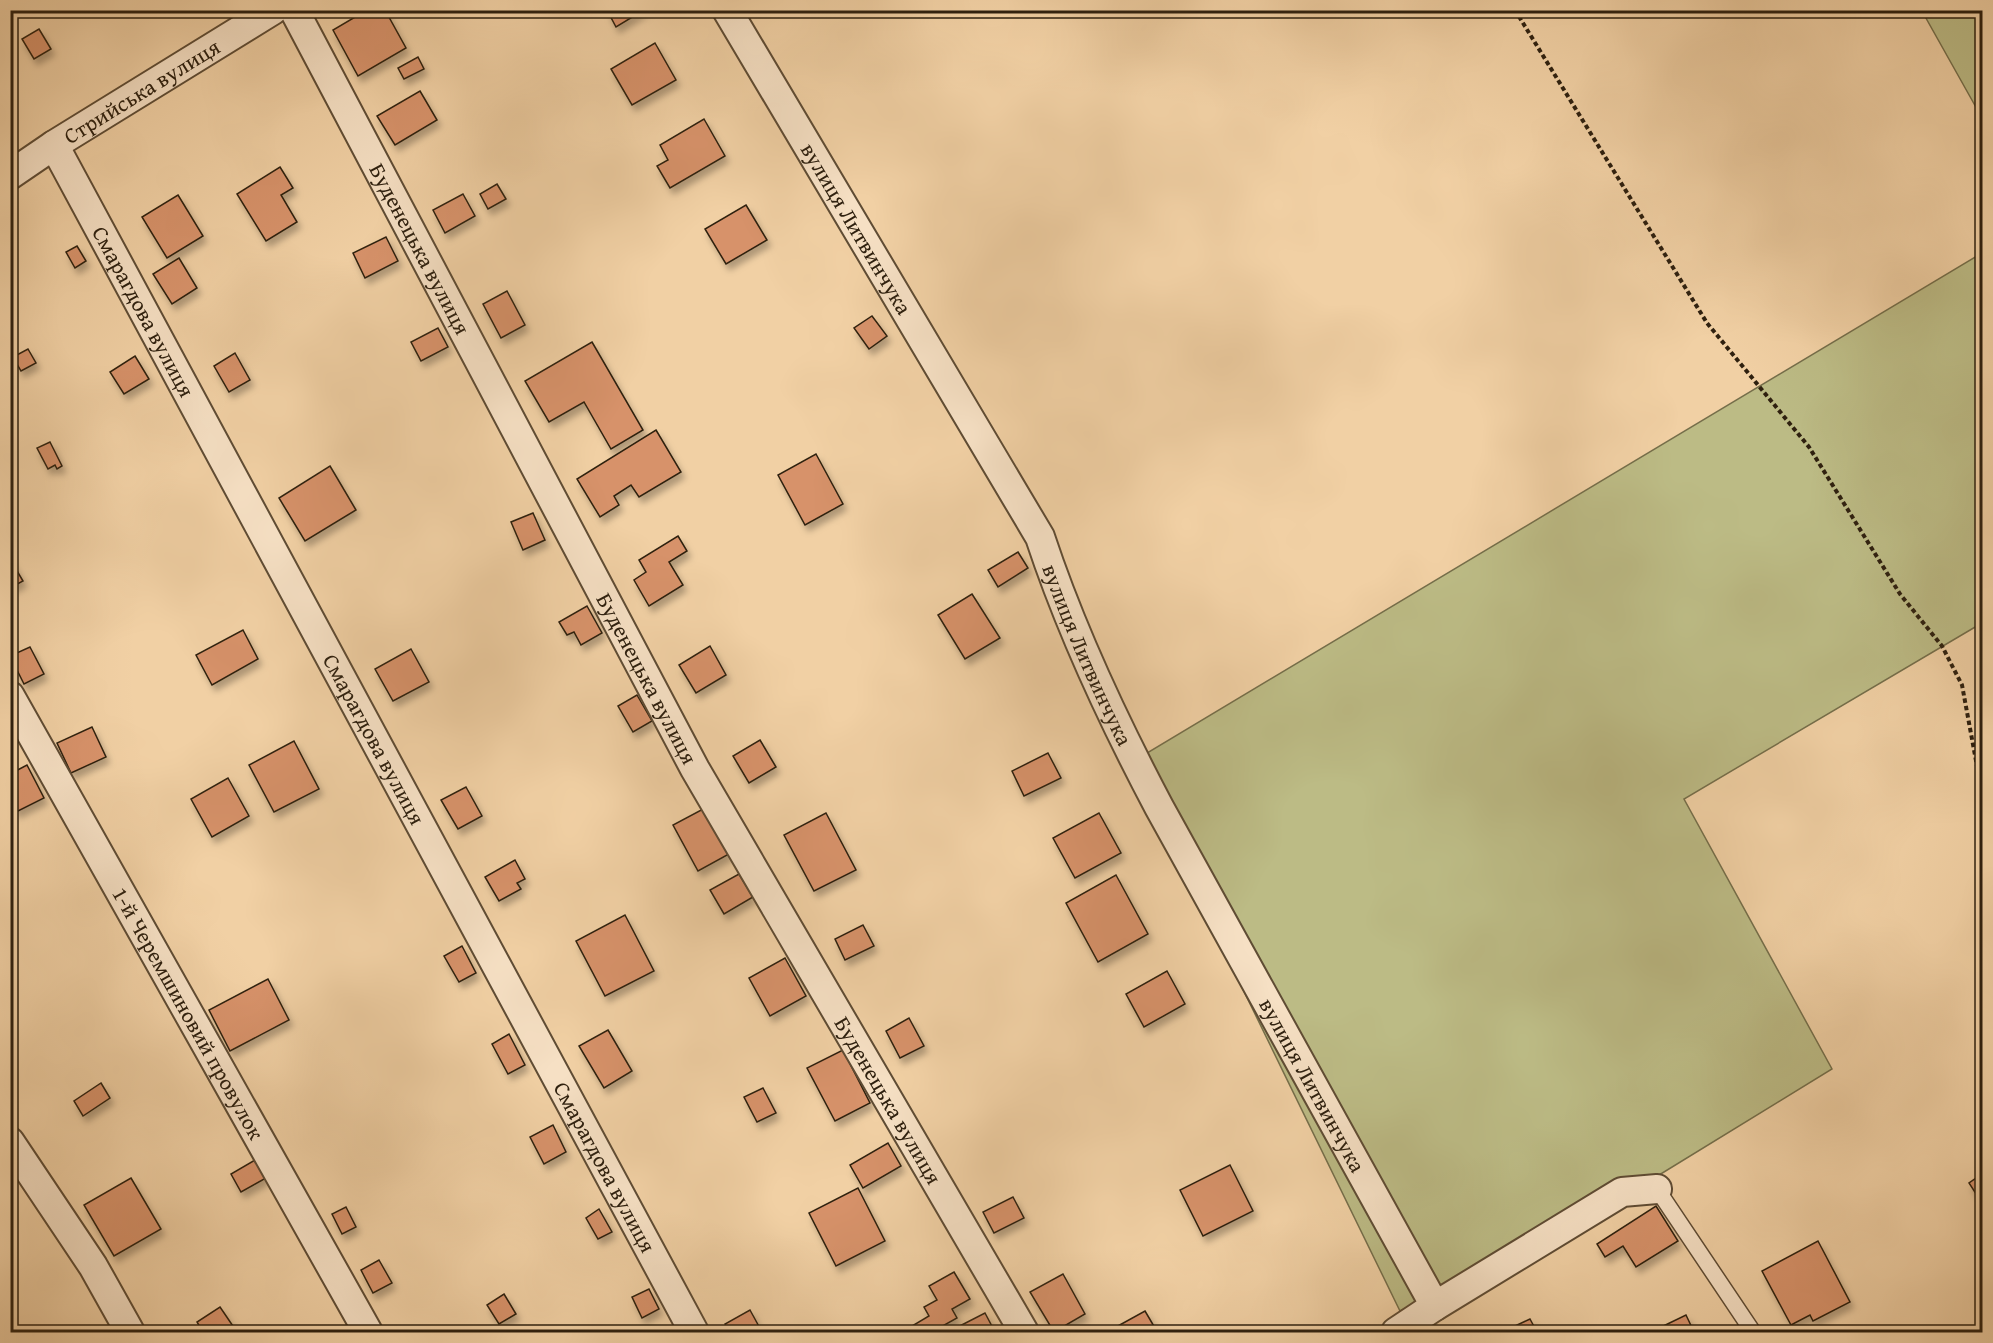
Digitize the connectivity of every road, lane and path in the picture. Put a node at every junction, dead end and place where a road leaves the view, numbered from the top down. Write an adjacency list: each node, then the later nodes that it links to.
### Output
1 (273, 10): 5 (street, Стрийська вулиця)
2 (294, 10): 15 (street, Буденецька вулиця)
3 (727, 10): 11 (street, вулиця Литвинчука)
4 (1515, 10): 8 (path)
5 (54, 145): 6 (street, Стрийська вулиця); 14 (street, Смарагдова вулиця)
6 (10, 176)
7 (10, 696): 13 (street, 1-й Черемшиновий провулок)
8 (1983, 784)
9 (10, 1142): 12 (street)
10 (1658, 1189): 11 (street); 17 (lane)
11 (1435, 1306): 16 (street)
12 (130, 1332)
13 (368, 1332)
14 (694, 1332)
15 (1024, 1332)
16 (1396, 1332)
17 (1753, 1332)

